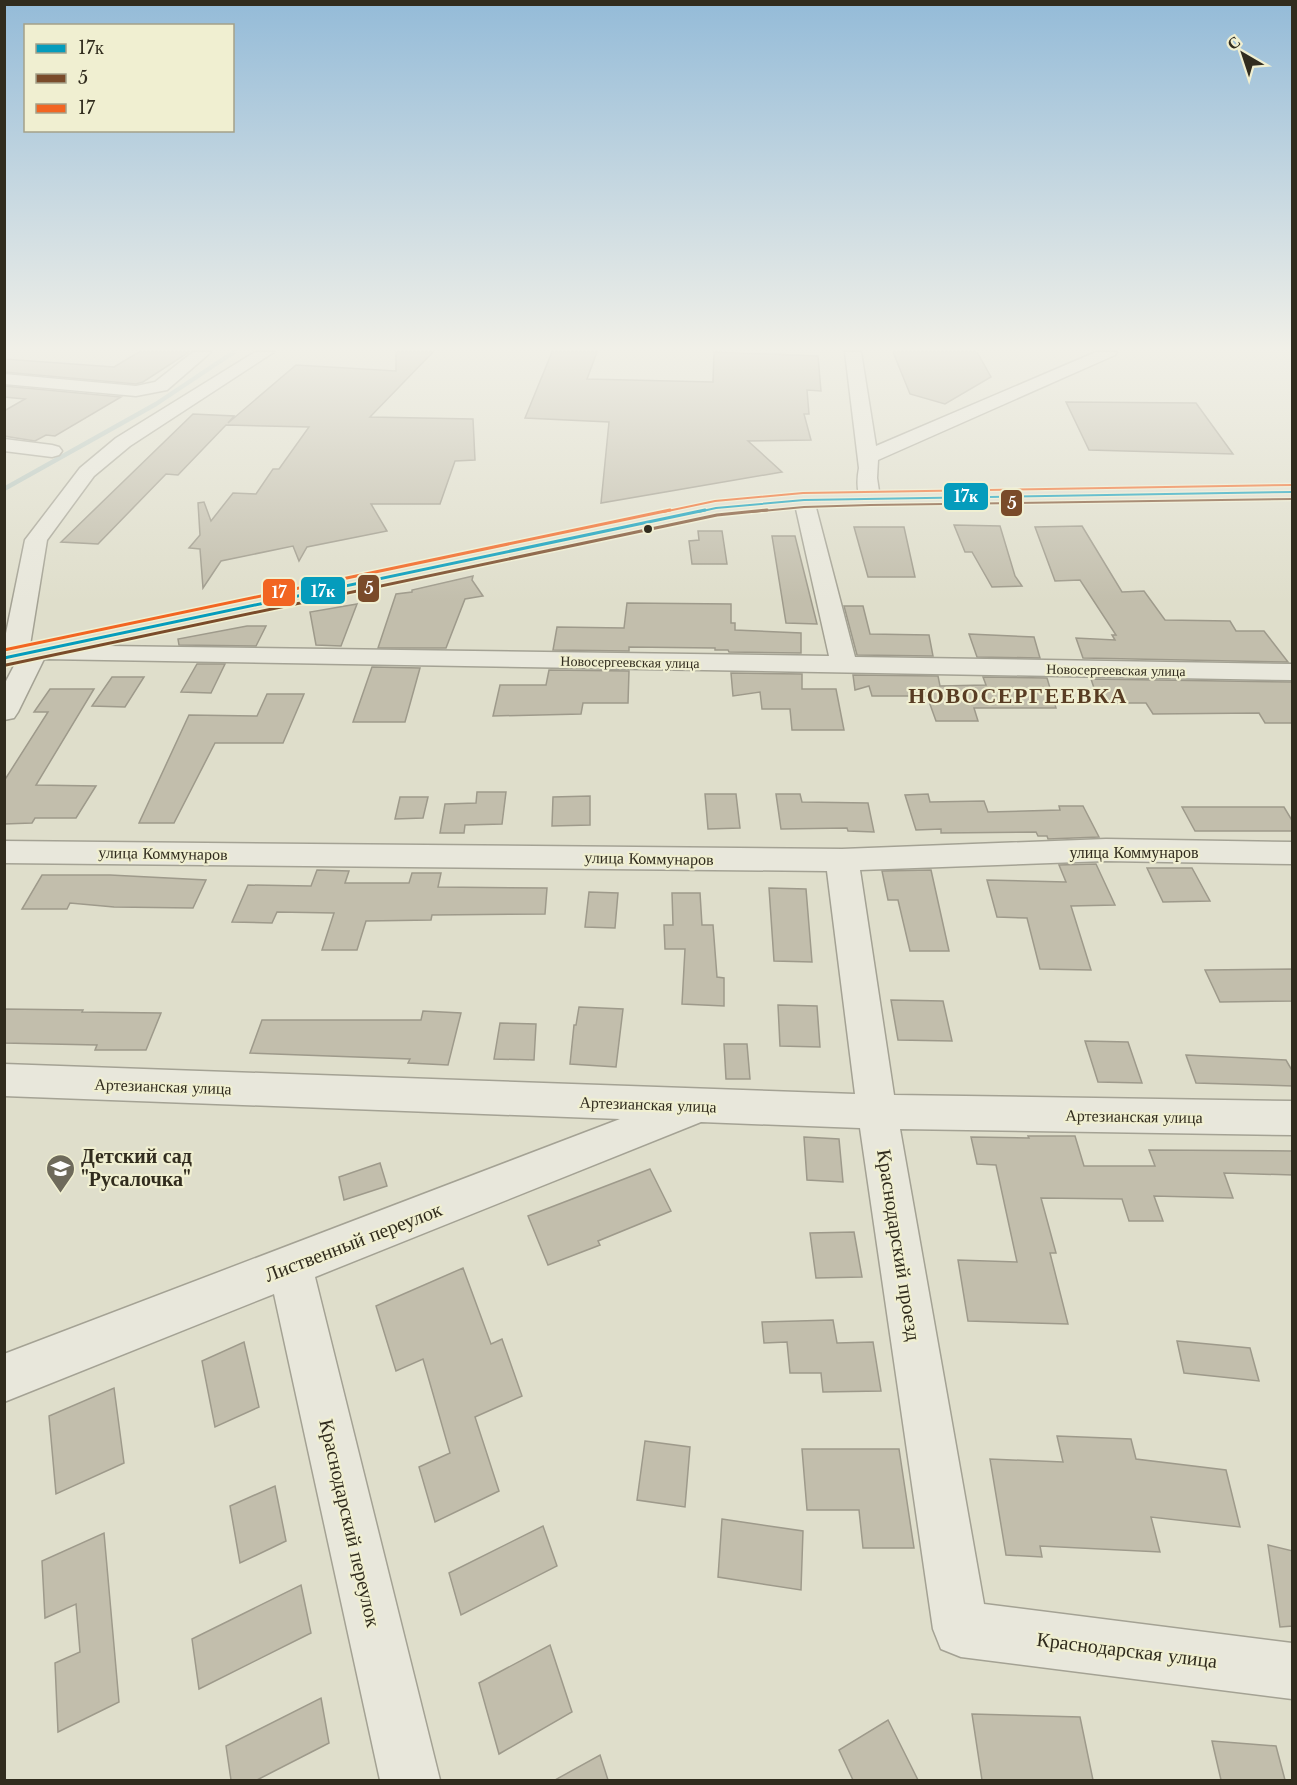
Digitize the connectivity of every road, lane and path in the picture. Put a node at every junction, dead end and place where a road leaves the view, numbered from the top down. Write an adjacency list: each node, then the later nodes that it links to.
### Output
1 (134, 435): 10 (street)
2 (864, 435): 6 (street)
3 (917, 435): 6 (street)
4 (4, 445): 5 (street)
5 (52, 451)
6 (867, 457): 8 (street)
7 (1293, 492): 8 (main road)
8 (870, 498): 9 (main road)
9 (804, 500): 10 (main road); 11 (street)
10 (18, 655): 11 (street, Новосергеевская улица); 13 (street)
11 (844, 666): 12 (street, Новосергеевская улица)
12 (1293, 672)
13 (4, 712)
14 (4, 852): 16 (street, улица Коммунаров)
15 (1293, 853): 16 (street, улица Коммунаров)
16 (842, 860): 19 (street, Краснодарский проезд)
17 (4, 1080): 18 (street, Артезианская улица)
18 (700, 1106): 19 (street, Артезианская улица); 21 (street, Лиственный переулок)
19 (877, 1112): 20 (street, Артезианская улица); 23 (street, Краснодарский проезд)
20 (1293, 1118)
21 (290, 1266): 22 (street, Лиственный переулок); 25 (street, Краснодарский переулок)
22 (4, 1378)
23 (961, 1629): 24 (street, Краснодарская улица)
24 (1293, 1671)
25 (410, 1780)

